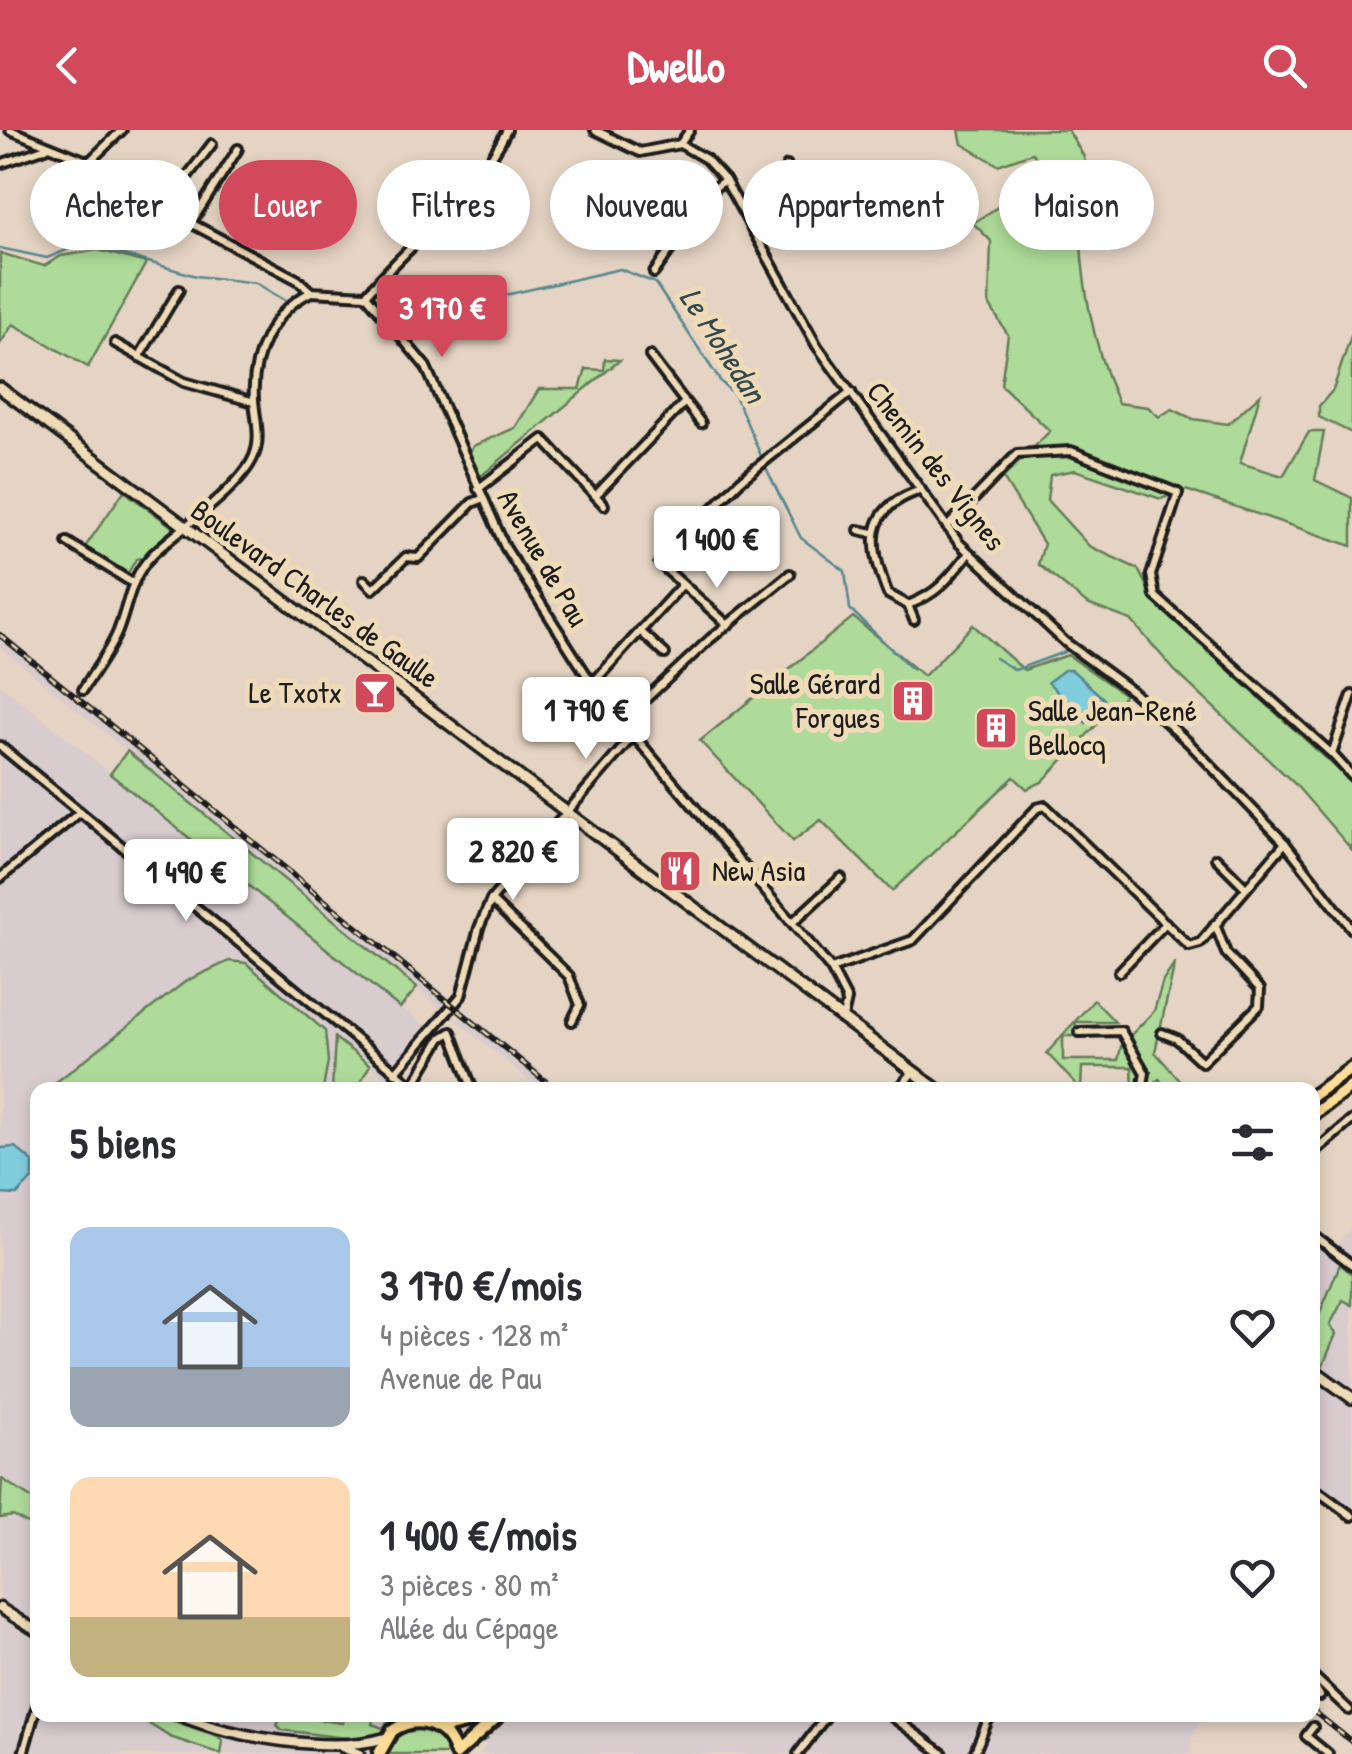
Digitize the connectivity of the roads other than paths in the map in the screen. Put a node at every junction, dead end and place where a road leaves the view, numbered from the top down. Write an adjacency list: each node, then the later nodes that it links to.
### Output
1 (10, 130): 8 (street)
2 (122, 130): 11 (street)
3 (507, 130): 22 (street)
4 (595, 130): 7 (street)
5 (690, 130): 7 (street)
6 (212, 144): 12 (street)
7 (680, 144): 14 (street, Chemin des Vignes)
8 (47, 148): 10 (street); 13 (street)
9 (238, 150): 15 (street)
10 (83, 160)
11 (91, 160)
12 (199, 161)
13 (0, 164)
14 (725, 180): 16 (street, Chemin des Vignes); 19 (street)
15 (199, 211)
16 (743, 214)
17 (199, 227): 21 (street)
18 (765, 250): 27 (street, Chemin des Vignes)
19 (654, 273)
20 (179, 290): 24 (street)
21 (311, 292): 22 (street); 28 (street)
22 (366, 295): 31 (street, Avenue de Pau)
23 (115, 342): 24 (street)
24 (140, 356): 28 (street)
25 (650, 356): 29 (street)
26 (0, 388): 37 (main road, Boulevard Charles de Gaulle)
27 (851, 392): 32 (street, Chemin des Vignes); 45 (street)
28 (254, 402): 37 (street)
29 (684, 403): 30 (street); 33 (street)
30 (701, 423)
31 (478, 489): 33 (street); 34 (street, Avenue de Pau)
32 (921, 490): 36 (street, Chemin des Vignes); 39 (street)
33 (596, 495): 35 (street)
34 (482, 499): 43 (street); 51 (street, Avenue de Pau)
35 (604, 505)
36 (947, 527): 41 (street, Chemin des Vignes); 57 (street)
37 (186, 529): 44 (street); 59 (main road, Boulevard Charles de Gaulle)
38 (859, 530): 39 (street)
39 (873, 533): 46 (street)
40 (67, 542): 44 (street)
41 (969, 554): 46 (street); 61 (street, Chemin des Vignes)
42 (790, 574): 48 (street)
43 (364, 580)
44 (131, 582): 52 (street)
45 (682, 585): 48 (street); 49 (street)
46 (908, 605): 47 (street)
47 (914, 620)
48 (728, 625): 54 (street)
49 (640, 630): 50 (street); 51 (street)
50 (665, 654)
51 (592, 684): 54 (street, Avenue de Pau)
52 (83, 690)
53 (1352, 695): 57 (street)
54 (620, 723): 55 (street, Avenue de Pau)
55 (632, 736): 59 (street); 67 (street, Avenue de Pau)
56 (0, 746): 60 (street)
57 (1332, 754): 58 (street)
58 (1352, 776)
59 (567, 811): 66 (street); 73 (main road, Boulevard Charles de Gaulle)
60 (80, 812): 63 (street); 79 (street)
61 (1285, 844): 65 (street); 70 (street, Chemin des Vignes)
62 (1216, 858): 65 (street)
63 (0, 878)
64 (841, 878): 67 (street)
65 (1246, 888): 69 (street)
66 (492, 900): 74 (street); 79 (street)
67 (794, 922): 71 (street, Avenue de Pau)
68 (1166, 924): 69 (street); 71 (street); 72 (street)
69 (1215, 924): 76 (street)
70 (1352, 929)
71 (831, 970): 73 (street, Avenue de Pau)
72 (1120, 972)
73 (843, 1016): 78 (main road, Boulevard Charles de Gaulle)
74 (572, 1021)
75 (1078, 1032): 85 (street)
76 (1162, 1034)
77 (1352, 1068): 87 (main road)
78 (913, 1071): 83 (street); 84 (main road, Boulevard Charles de Gaulle)
79 (394, 1073): 80 (street)
80 (402, 1082)
81 (413, 1082): 82 (street)
82 (470, 1082)
83 (904, 1082)
84 (927, 1082)
85 (1143, 1082)
86 (1352, 1086): 88 (main road)
87 (1320, 1090)
88 (1320, 1109)
89 (1352, 1120): 90 (street)
90 (1320, 1147)
91 (1320, 1240): 92 (street)
92 (1352, 1265)
93 (1320, 1375): 94 (main road)
94 (1352, 1398)
95 (1320, 1492): 96 (street)
96 (1352, 1516)
97 (0, 1608): 98 (street)
98 (30, 1627)
99 (1320, 1686): 100 (street)
100 (1349, 1710)
101 (32, 1722): 112 (street)
102 (200, 1722): 111 (street)
103 (407, 1722): 110 (main road)
104 (432, 1722): 115 (main road)
105 (491, 1722): 115 (main road)
106 (822, 1722): 116 (street)
107 (900, 1722): 117 (street)
108 (987, 1722): 118 (street)
109 (1313, 1727): 119 (street)
110 (385, 1738): 111 (street); 114 (main road)
111 (338, 1746): 113 (street)
112 (23, 1754)
113 (359, 1754)
114 (380, 1754)
115 (456, 1754)
116 (798, 1754)
117 (943, 1754)
118 (974, 1754)
119 (1328, 1754)

